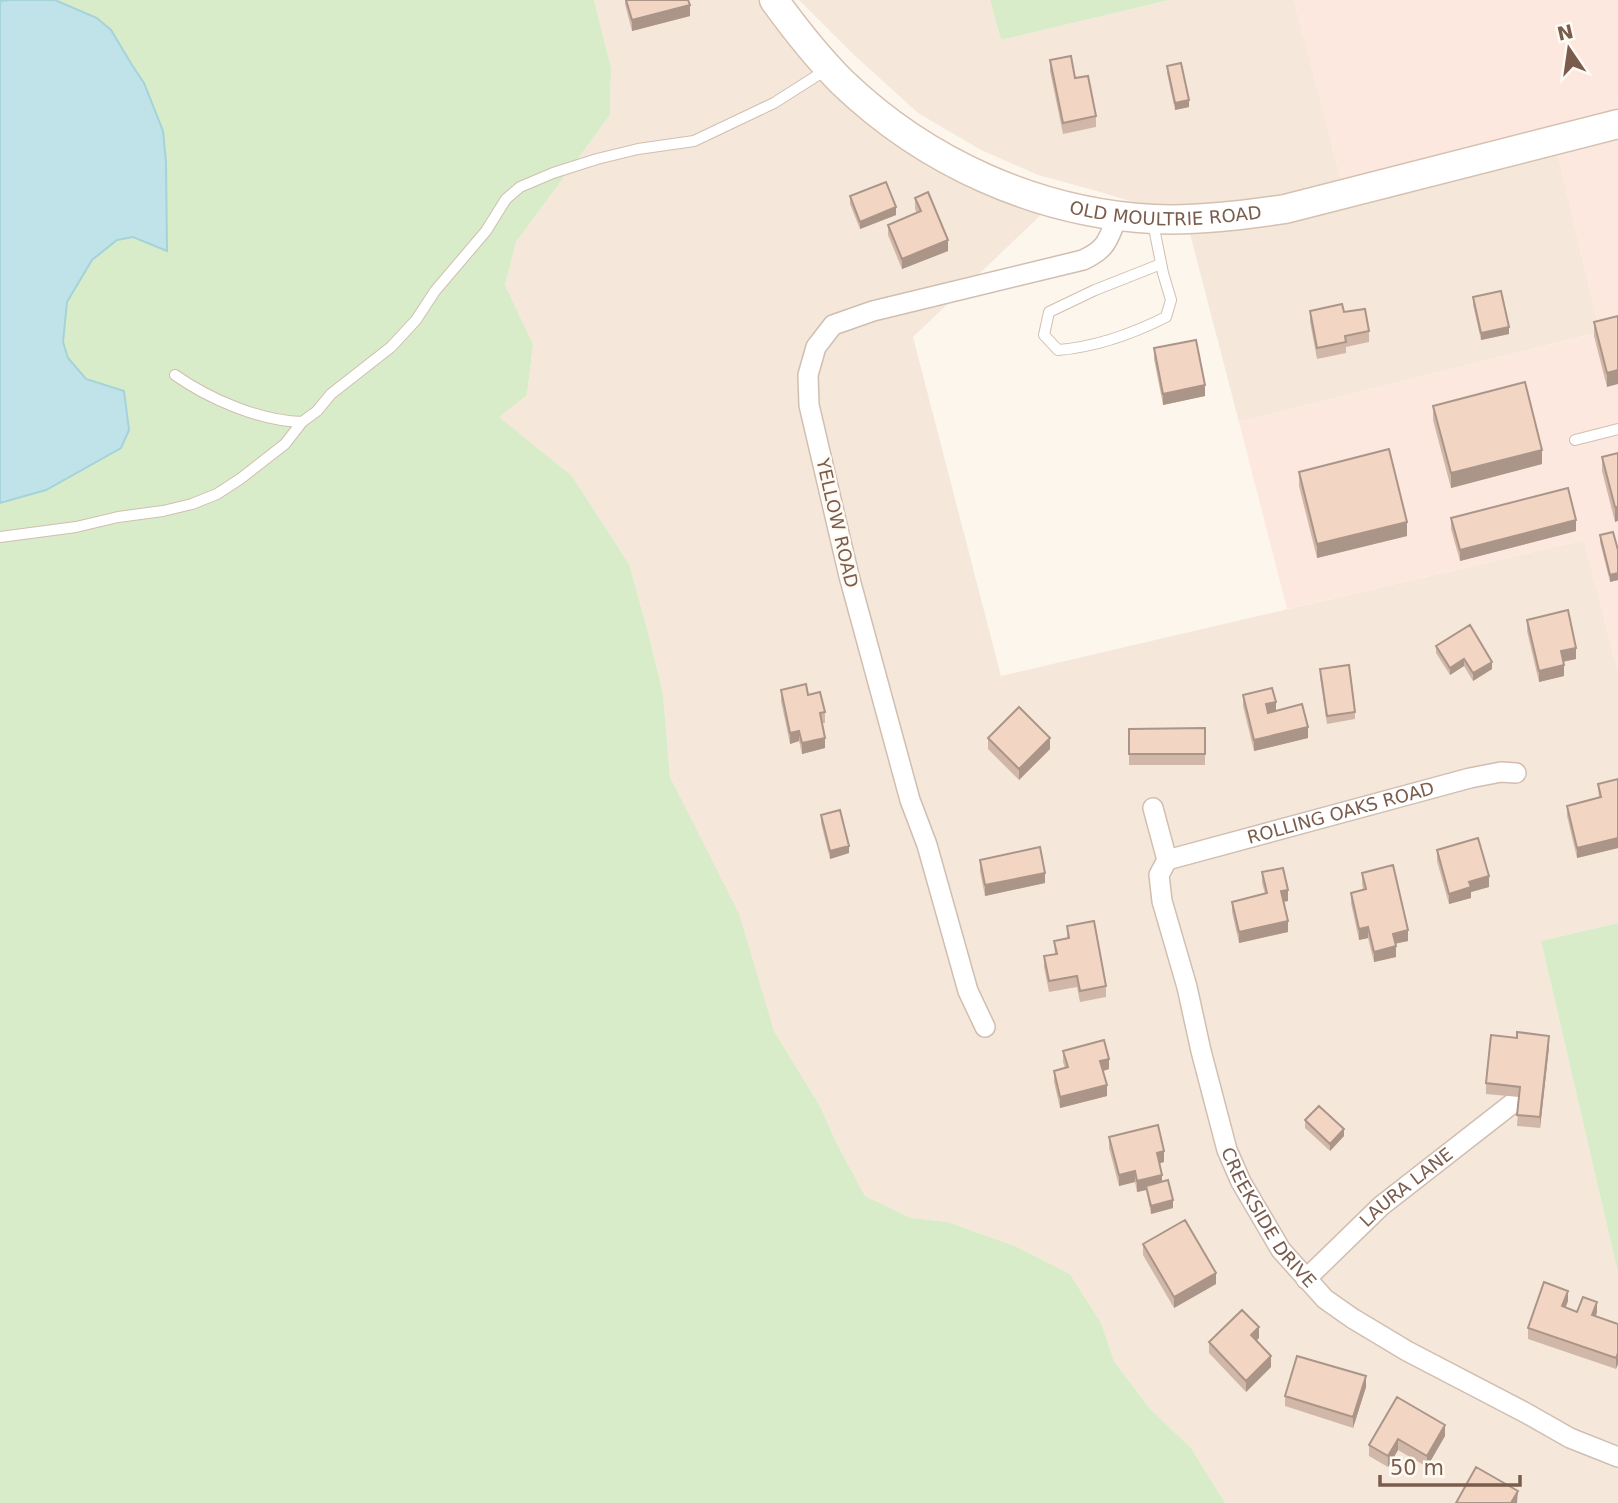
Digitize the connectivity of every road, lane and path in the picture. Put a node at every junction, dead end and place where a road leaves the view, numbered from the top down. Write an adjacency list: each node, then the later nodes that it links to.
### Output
1 (775, 0): 2 (main road, OLD MOULTRIE ROAD)
2 (826, 65): 4 (main road, OLD MOULTRIE ROAD); 8 (lane)
3 (1618, 124): 5 (main road, OLD MOULTRIE ROAD)
4 (1118, 216): 5 (main road, OLD MOULTRIE ROAD); 15 (street, YELLOW ROAD)
5 (1153, 219): 6 (lane)
6 (1161, 264): 6 (lane)
7 (175, 375): 8 (lane)
8 (302, 422): 11 (lane)
9 (1618, 429): 10 (lane)
10 (1575, 440)
11 (0, 537)
12 (1516, 773): 14 (street, ROLLING OAKS ROAD)
13 (1153, 808): 14 (street, CREEKSIDE DRIVE)
14 (1167, 860): 17 (street, CREEKSIDE DRIVE)
15 (985, 1027)
16 (1513, 1103): 17 (street, LAURA LANE)
17 (1306, 1279): 18 (street, CREEKSIDE DRIVE)
18 (1618, 1457)

